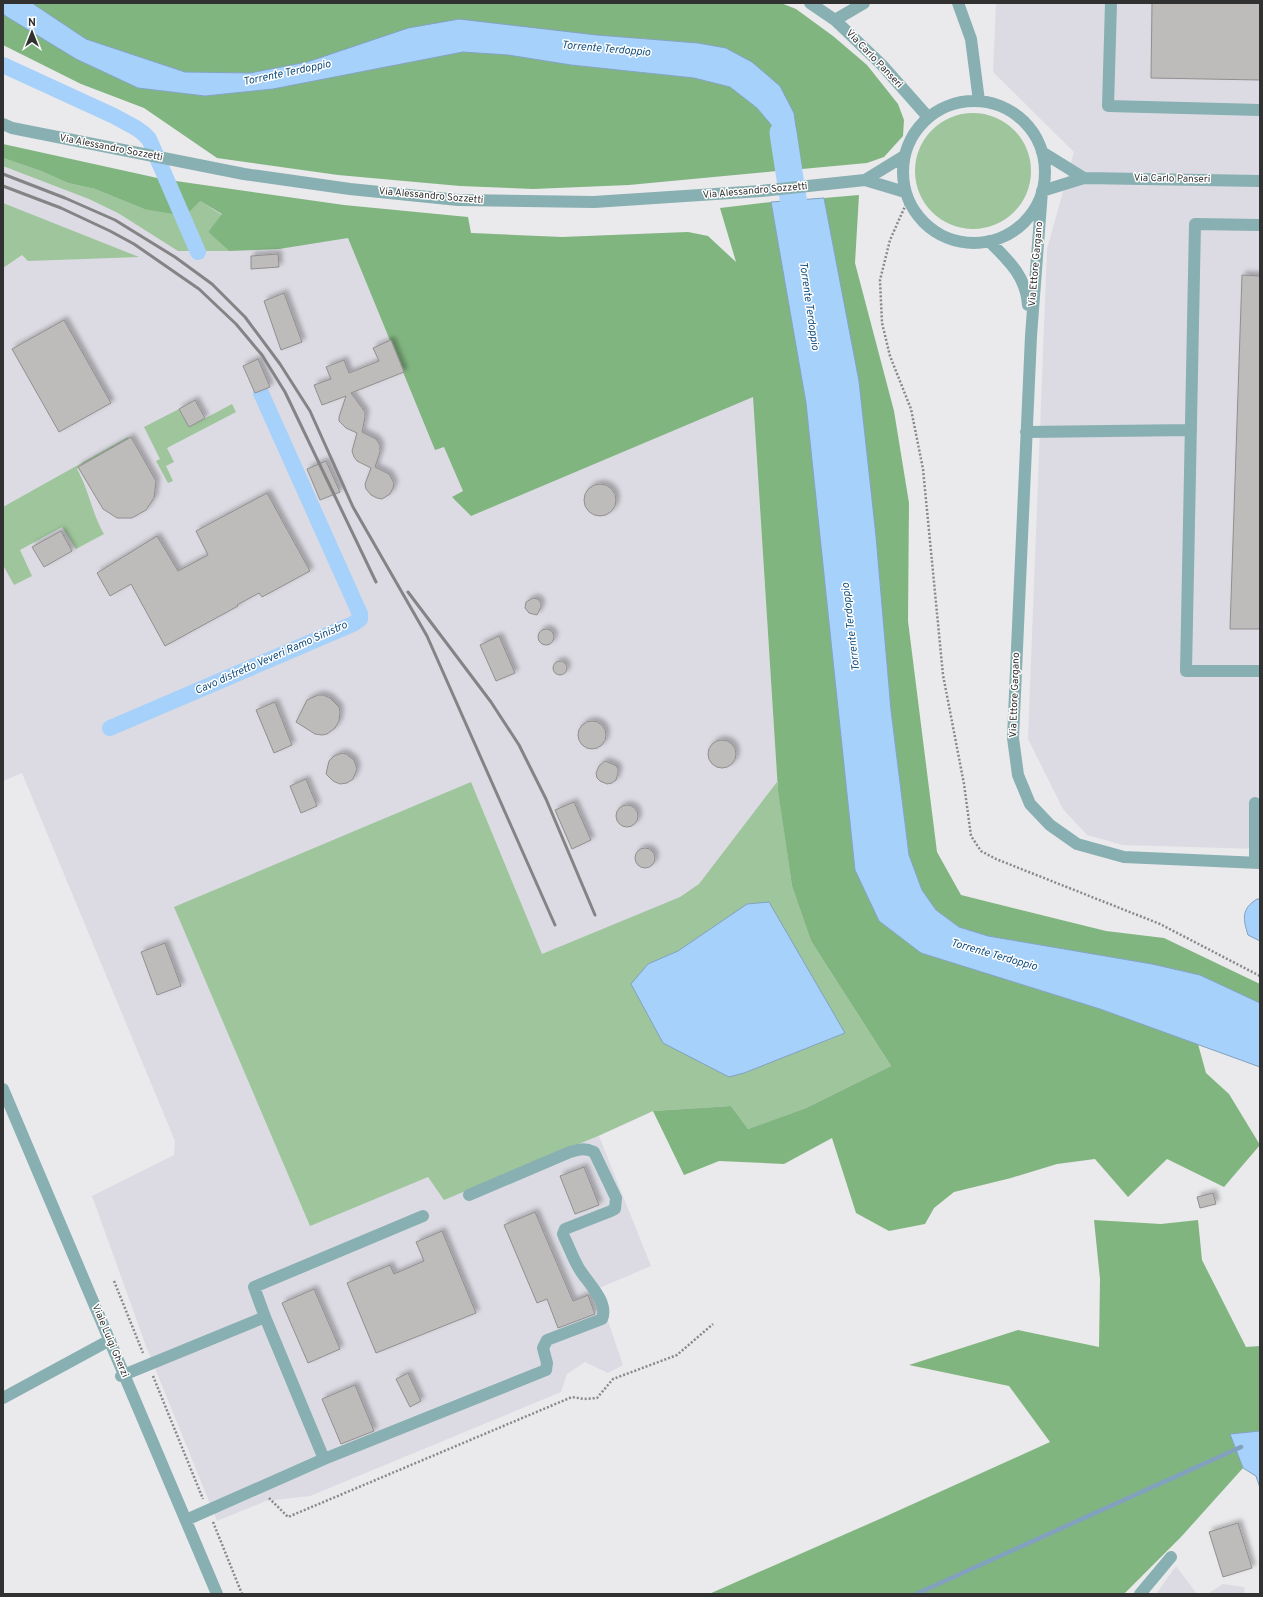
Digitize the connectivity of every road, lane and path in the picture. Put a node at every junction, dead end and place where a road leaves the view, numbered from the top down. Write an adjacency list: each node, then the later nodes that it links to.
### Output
1 (810, 3): 5 (street, Via Carlo Panseri)
2 (864, 3): 5 (street, Via Carlo Panseri)
3 (958, 3): 6 (street)
4 (1111, 3): 7 (street)
5 (835, 20): 8 (street, Via Carlo Panseri)
6 (979, 101): 8 (street); 10 (street)
7 (1260, 110)
8 (928, 118): 11 (street)
9 (3, 124): 13 (street, Via Alessandro Sozzetti)
10 (1042, 152): 12 (street); 15 (street)
11 (904, 156): 13 (street, Via Alessandro Sozzetti); 16 (street)
12 (1084, 178): 14 (street, Via Carlo Panseri); 15 (street, Via Carlo Panseri)
13 (865, 180): 16 (street, Via Alessandro Sozzetti)
14 (1260, 181)
15 (1042, 191): 18 (street); 19 (street, Via Ettore Gargano)
16 (907, 196): 18 (street); 25 (path)
17 (1260, 225): 20 (street)
18 (989, 241): 19 (street, Via Ettore Gargano)
19 (1031, 336): 21 (street, Via Ettore Gargano)
20 (1190, 430): 21 (street); 22 (street)
21 (1026, 432): 24 (street, Via Ettore Gargano)
22 (1260, 671)
23 (1255, 803): 24 (street)
24 (1257, 862)
25 (1260, 976)
26 (3, 1089): 32 (street, Viale Luigi Gherzi)
27 (469, 1195): 36 (street)
28 (423, 1216): 30 (street)
29 (114, 1281): 33 (path)
30 (265, 1317): 33 (street); 36 (street)
31 (713, 1324): 37 (path)
32 (110, 1340): 34 (street, Viale Luigi Gherzi); 35 (street)
33 (148, 1365): 34 (street); 38 (path)
34 (122, 1375): 39 (street, Viale Luigi Gherzi)
35 (3, 1398)
36 (324, 1459): 37 (street)
37 (258, 1488): 38 (street)
38 (208, 1510): 39 (street); 42 (path)
39 (186, 1520): 41 (street, Viale Luigi Gherzi)
40 (1171, 1557): 43 (street)
41 (217, 1594)
42 (242, 1594)
43 (1140, 1594)

